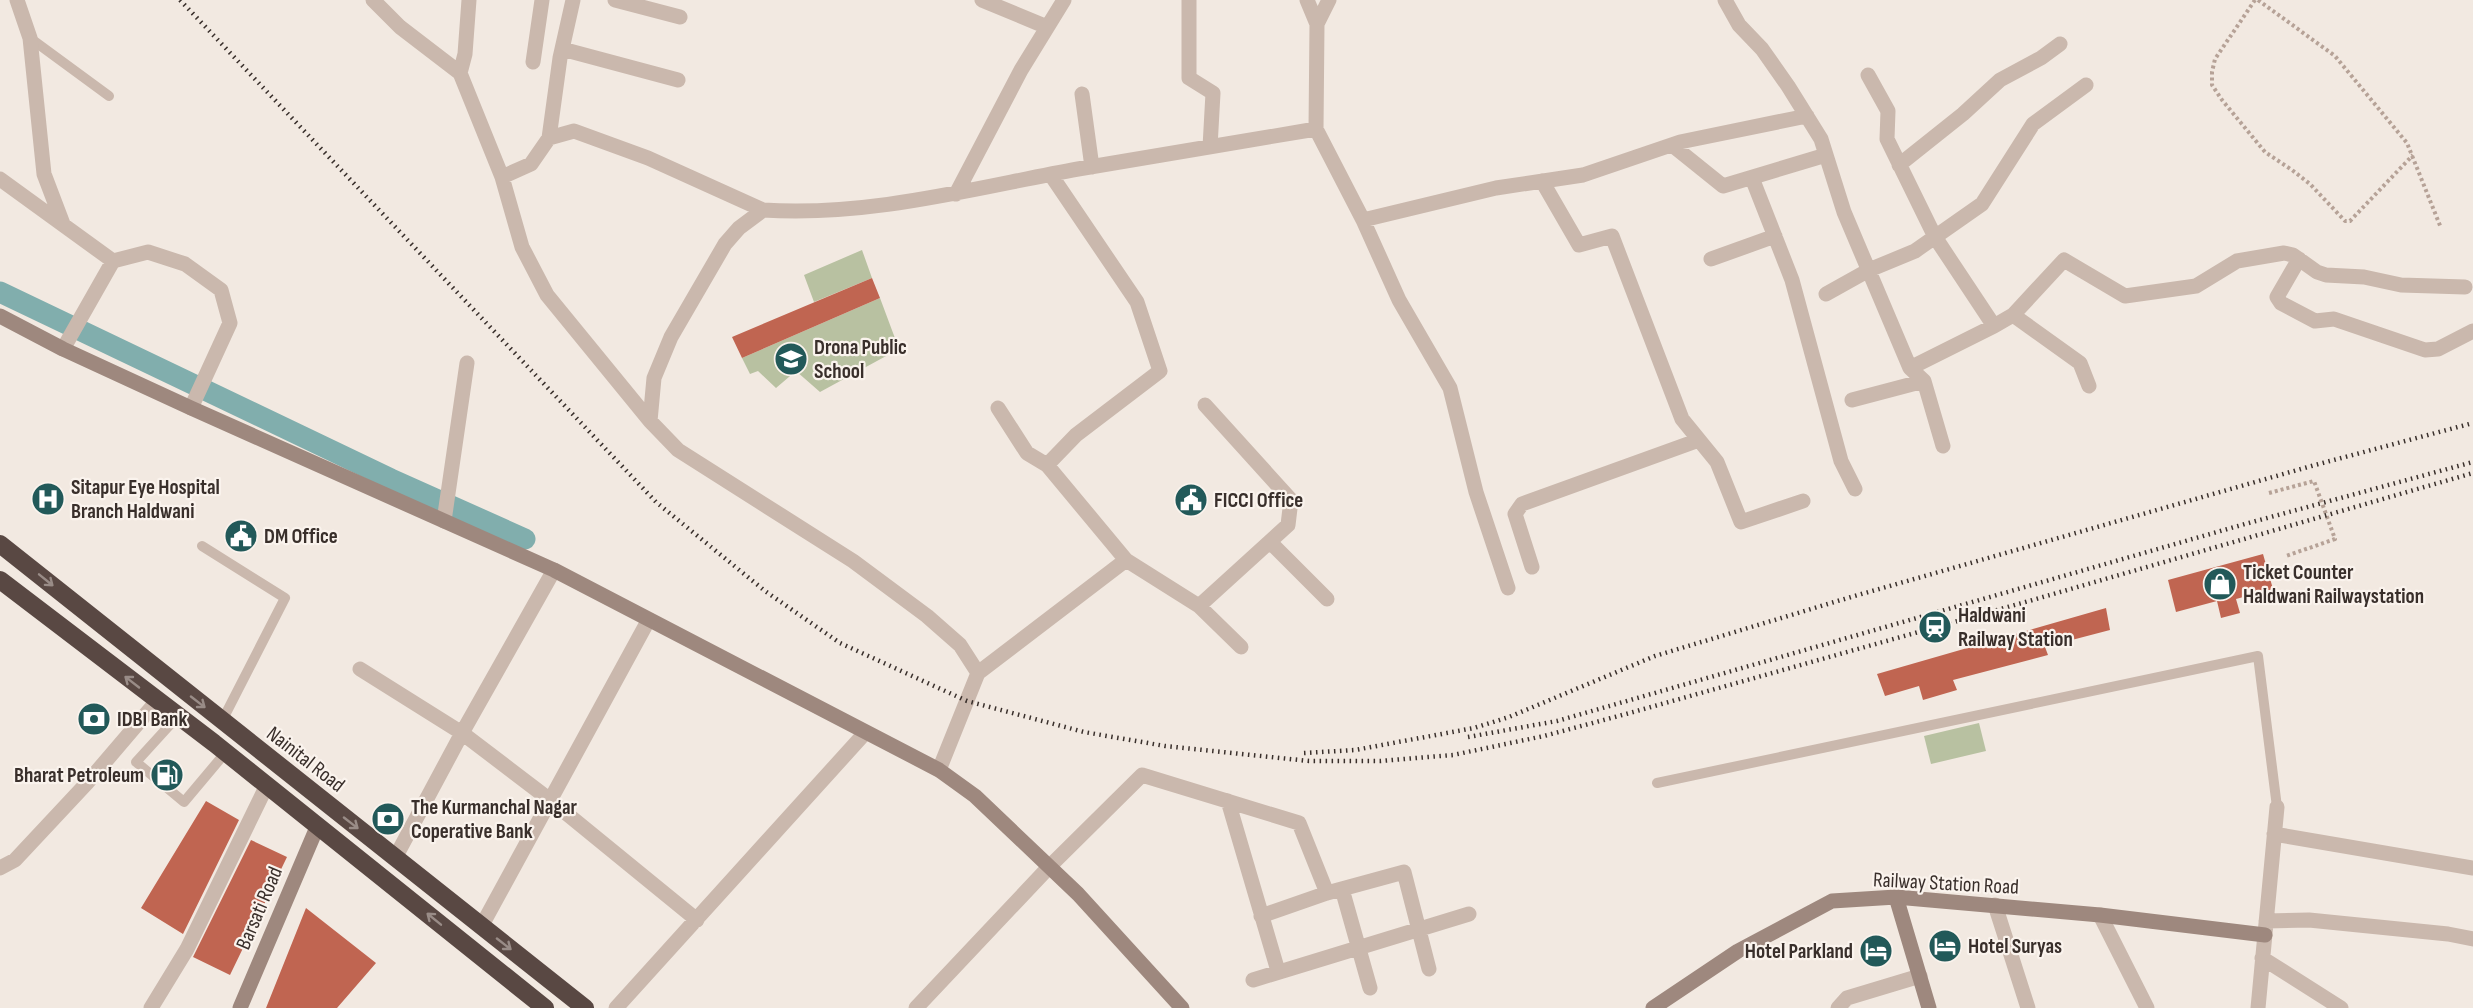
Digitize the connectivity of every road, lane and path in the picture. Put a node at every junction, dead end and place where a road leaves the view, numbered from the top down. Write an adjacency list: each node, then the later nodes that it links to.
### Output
1 (17, 0): 17 (street)
2 (373, 0): 21 (street)
3 (469, 0): 21 (street)
4 (542, 0): 20 (street)
5 (573, 0): 19 (street)
6 (615, 0): 14 (street)
7 (982, 0): 16 (street)
8 (1064, 0): 16 (street)
9 (1189, 0): 31 (street)
10 (1307, 0): 15 (street)
11 (1329, 0): 15 (street)
12 (1725, 0): 27 (street)
13 (2256, 0): 33 (path); 33 (path)
14 (680, 16)
15 (1317, 24): 28 (street)
16 (1047, 27): 41 (street)
17 (30, 38): 26 (lane); 44 (street)
18 (2060, 44): 34 (street)
19 (562, 49): 23 (street); 29 (street)
20 (533, 62)
21 (460, 73): 37 (street)
22 (1868, 75): 34 (street)
23 (678, 80)
24 (2086, 84): 47 (street)
25 (1082, 94): 35 (street)
26 (109, 96)
27 (1807, 116): 30 (street); 32 (street)
28 (1316, 129): 31 (street); 43 (street)
29 (549, 138): 37 (street); 42 (street)
30 (1672, 145): 38 (street); 40 (street)
31 (1210, 147): 35 (street)
32 (1826, 155): 38 (street); 51 (street)
33 (2414, 155): 45 (path)
34 (1899, 165): 47 (street)
35 (1092, 167): 36 (street)
36 (1051, 175): 41 (street); 70 (street)
37 (502, 177): 67 (street)
38 (1752, 178): 46 (street)
39 (0, 179): 44 (street)
40 (1542, 181): 43 (street); 68 (street)
41 (956, 195): 42 (street)
42 (763, 210): 67 (street)
43 (1363, 220): 83 (street)
44 (63, 224): 50 (street)
45 (2441, 228)
46 (1775, 236): 48 (street); 71 (street)
47 (1935, 237): 51 (street); 56 (street)
48 (1711, 259)
49 (2299, 259): 52 (street); 54 (street); 57 (street)
50 (113, 261): 58 (street); 65 (street)
51 (1869, 270): 53 (street); 60 (street)
52 (2465, 287)
53 (1826, 294)
54 (2013, 315): 56 (street); 62 (street)
55 (0, 316): 58 (street)
56 (1995, 326): 60 (street)
57 (2473, 332)
58 (67, 344): 65 (street)
59 (467, 363): 74 (street)
60 (1910, 368): 61 (street)
61 (1924, 381): 63 (street); 69 (street)
62 (2089, 386)
63 (1852, 400)
64 (1205, 405): 75 (street)
65 (190, 408): 74 (street)
66 (998, 408): 70 (street)
67 (650, 421): 89 (street)
68 (1699, 440): 73 (street); 80 (street)
69 (1943, 446)
70 (1047, 465): 79 (street)
71 (1855, 489)
72 (2269, 493): 78 (path)
73 (1803, 501)
74 (444, 521): 81 (street)
75 (1270, 542): 84 (street); 85 (street)
76 (0, 544): 92 (highway, Nainital Road, one-way to 92)
77 (202, 546): 92 (lane)
78 (2286, 556)
79 (1126, 560): 85 (street); 89 (street)
80 (1532, 567)
81 (554, 570): 86 (street); 93 (street)
82 (0, 580): 90 (highway, one-way to 82)
83 (1508, 588)
84 (1327, 599)
85 (1199, 606): 87 (street)
86 (648, 621): 94 (street); 99 (street)
87 (1241, 647)
88 (360, 669): 93 (street)
89 (978, 673): 96 (street)
90 (157, 701): 91 (highway); 106 (street)
91 (178, 716): 95 (highway); 95 (lane)
92 (222, 720): 104 (highway, Nainital Road, one-way to 104)
93 (462, 733): 99 (street); 104 (street)
94 (865, 733): 96 (street); 114 (street)
95 (226, 752): 98 (highway)
96 (939, 770): 105 (street)
97 (1657, 783): 101 (lane)
98 (267, 785): 102 (highway); 127 (street)
99 (550, 800): 114 (street); 115 (street)
100 (1228, 801): 105 (street); 108 (street); 113 (street)
101 (2277, 807): 103 (street)
102 (318, 825): 120 (highway, one-way to 102); 128 (street, Barsati Road)
103 (2274, 834): 107 (street); 116 (street)
104 (395, 858): 115 (highway, Nainital Road)
105 (1049, 867): 132 (street); 133 (street)
106 (0, 868)
107 (2473, 868)
108 (1334, 891): 113 (street); 117 (street); 119 (street)
109 (1896, 897): 110 (street, Railway Station Road); 124 (street); 134 (street, Railway Station Road)
110 (1995, 905): 112 (street, Railway Station Road); 137 (street)
111 (1469, 914): 117 (street)
112 (2100, 915): 116 (street, Railway Station Road); 138 (street)
113 (1261, 916): 123 (street)
114 (697, 920): 131 (street)
115 (482, 927): 120 (highway); 130 (highway, Nainital Road, one-way to 130)
116 (2265, 928): 118 (street); 121 (street)
117 (1419, 931): 119 (street); 122 (street)
118 (2473, 939)
119 (1358, 947): 123 (street); 126 (street)
120 (468, 948): 129 (highway)
121 (2262, 958): 139 (street); 140 (street)
122 (1429, 969)
123 (1278, 971): 125 (street)
124 (1920, 976): 135 (street); 136 (street)
125 (1253, 980)
126 (1370, 988)
127 (151, 1008)
128 (240, 1008)
129 (545, 1008)
130 (585, 1008)
131 (616, 1008)
132 (916, 1008)
133 (1182, 1008)
134 (1653, 1008)
135 (1838, 1008)
136 (1929, 1008)
137 (2028, 1008)
138 (2147, 1008)
139 (2258, 1008)
140 (2341, 1008)

